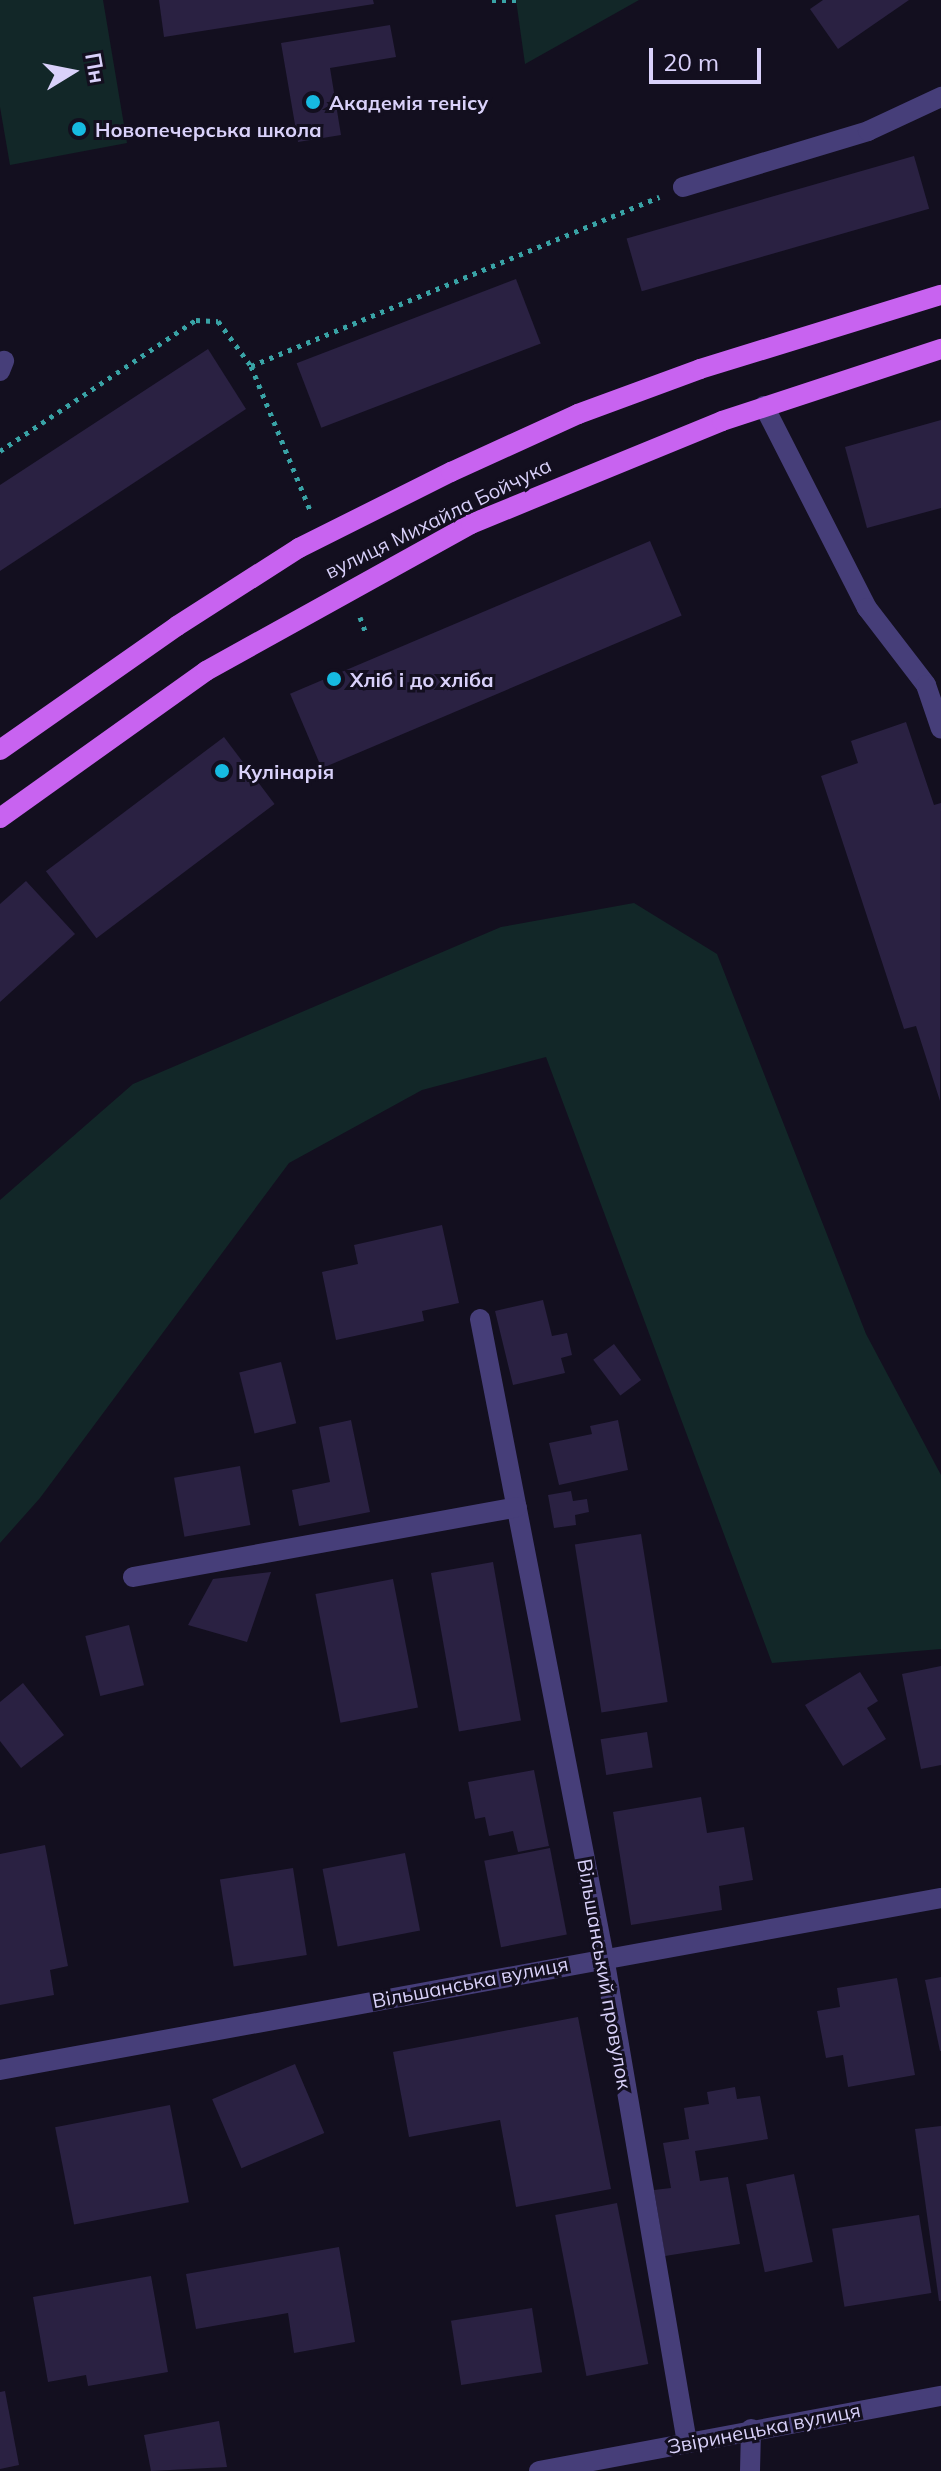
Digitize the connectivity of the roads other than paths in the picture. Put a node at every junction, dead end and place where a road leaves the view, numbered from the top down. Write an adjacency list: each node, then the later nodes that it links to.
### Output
1 (941, 97): 2 (street)
2 (683, 187)
3 (941, 295): 7 (main road, вулиця Михайла Бойчука)
4 (941, 349): 5 (main road, вулиця Михайла Бойчука)
5 (764, 406): 6 (street); 8 (main road, вулиця Михайла Бойчука)
6 (941, 729)
7 (0, 750)
8 (0, 818)
9 (480, 1319): 10 (street, Вільшанський провулок)
10 (517, 1507): 11 (street); 13 (street, Вільшанський провулок)
11 (133, 1577)
12 (941, 1898): 13 (street, Вільшанська вулиця)
13 (604, 1957): 14 (street, Вільшанська вулиця); 17 (street, Вільшанський провулок)
14 (0, 2070)
15 (941, 2396): 16 (street, Звіринецька вулиця)
16 (751, 2429): 17 (street, Звіринецька вулиця); 19 (street)
17 (687, 2443): 18 (street, Звіринецька вулиця)
18 (539, 2471)
19 (750, 2471)

